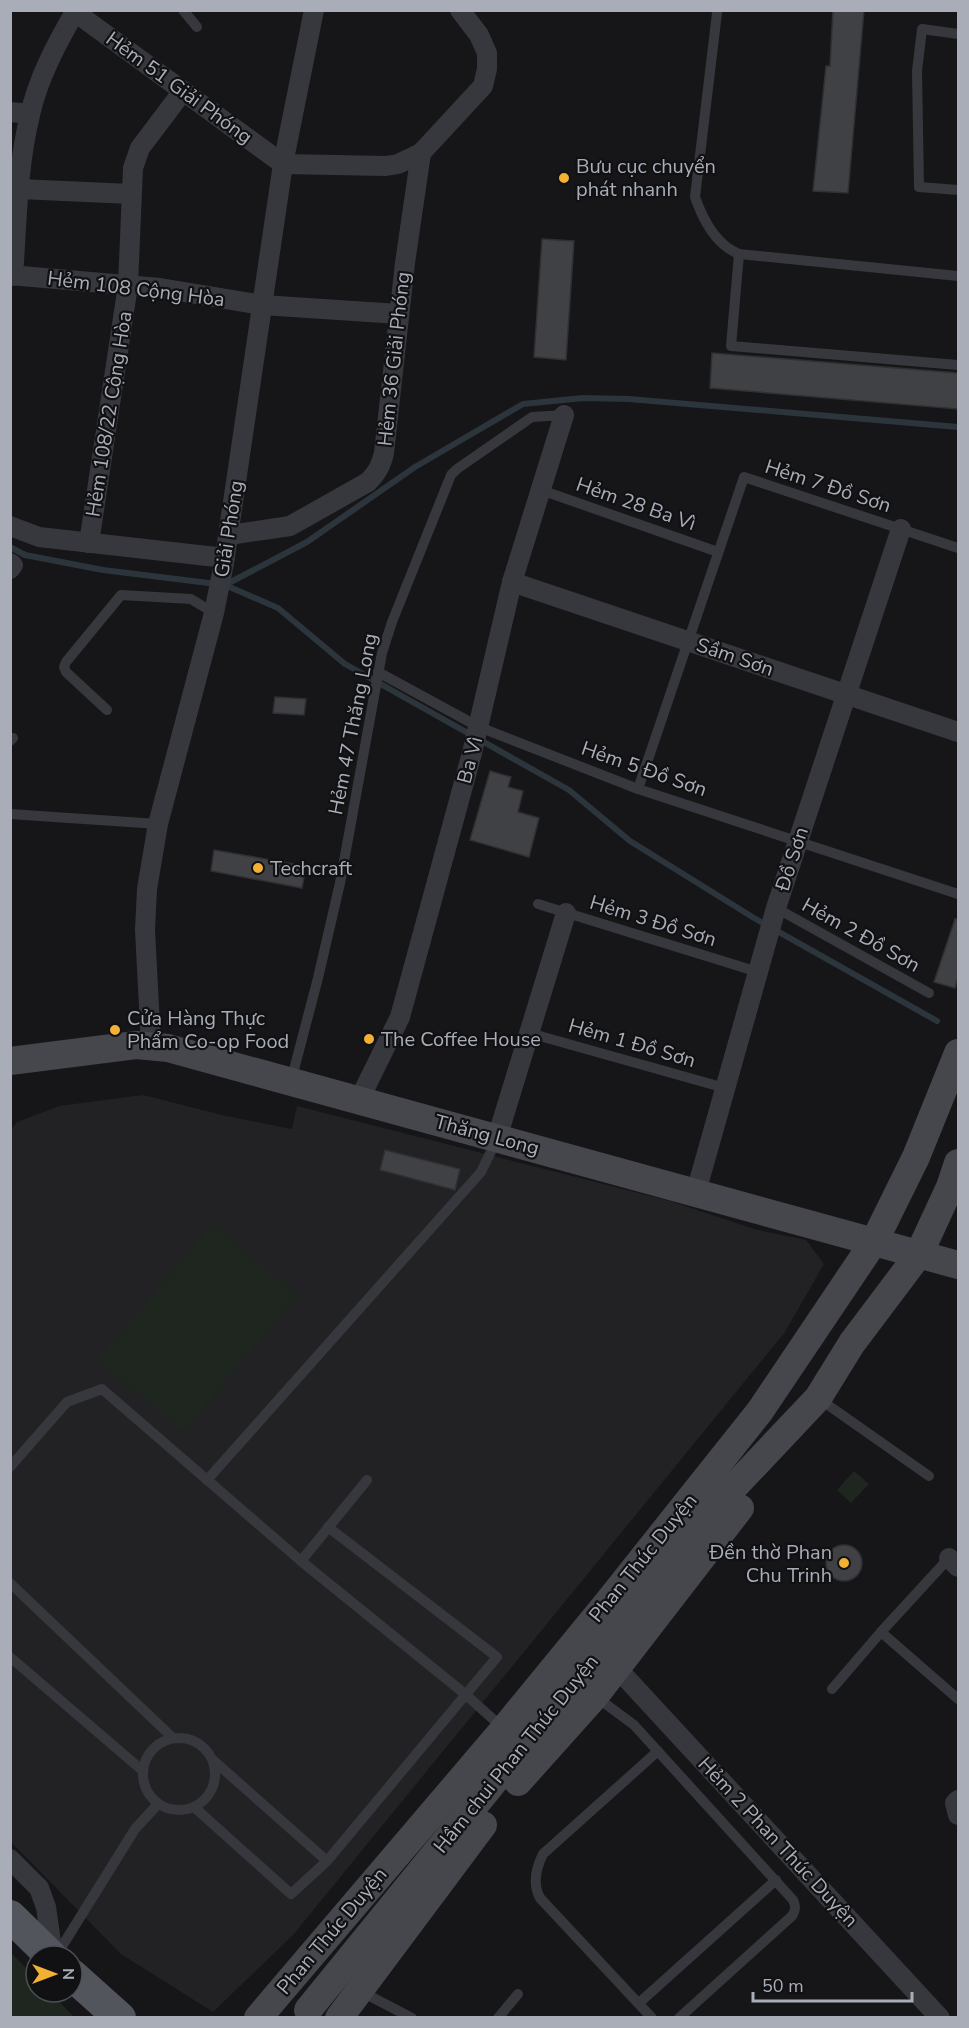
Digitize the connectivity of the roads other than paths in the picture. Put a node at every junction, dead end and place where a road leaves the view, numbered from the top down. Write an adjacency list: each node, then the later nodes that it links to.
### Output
1 (183, 10): 6 (lane)
2 (314, 10): 11 (street, Giải Phóng)
3 (460, 10): 10 (street)
4 (76, 11): 8 (street, Hẻm 51 Giải Phóng); 9 (street, Hẻm 51 Giải Phóng)
5 (717, 13): 15 (lane)
6 (197, 27)
7 (958, 34): 13 (lane)
8 (183, 92): 11 (street, Hẻm 51 Giải Phóng); 14 (street, Hẻm 108/22 Cộng Hòa)
9 (20, 113): 12 (street, Hẻm 51 Giải Phóng)
10 (422, 153): 11 (street); 20 (street, Hẻm 36 Giải Phóng)
11 (283, 164): 19 (street, Giải Phóng)
12 (19, 189): 14 (street); 16 (street, Hẻm 51 Giải Phóng)
13 (958, 190)
14 (130, 194): 18 (street, Hẻm 108/22 Cộng Hòa)
15 (740, 254): 17 (lane); 21 (lane)
16 (12, 275): 18 (street, Hẻm 108 Cộng Hòa)
17 (958, 276)
18 (128, 285): 19 (street, Hẻm 108 Cộng Hòa); 27 (street, Hẻm 108/22 Cộng Hòa)
19 (262, 305): 20 (street, Hẻm 108 Cộng Hòa); 26 (street, Giải Phóng)
20 (399, 314): 26 (street, Hẻm 36 Giải Phóng)
21 (958, 365)
22 (564, 415): 23 (street, Ba Vì); 34 (lane, Hẻm 47 Thăng Long)
23 (541, 490): 29 (lane, Hẻm 28 Ba Vì); 31 (street, Ba Vì)
24 (10, 526): 27 (street)
25 (901, 529): 28 (lane, Hẻm 7 Đồ Sơn); 29 (lane, Hẻm 7 Đồ Sơn); 35 (street, Đồ Sơn)
26 (229, 535): 30 (street, Giải Phóng)
27 (89, 543): 30 (street)
28 (958, 548)
29 (718, 552): 33 (lane)
30 (225, 560): 32 (street, Giải Phóng)
31 (512, 582): 33 (street, Sầm Sơn); 37 (street, Ba Vì)
32 (214, 613): 36 (lane); 41 (street, Giải Phóng)
33 (687, 641): 35 (street, Sầm Sơn); 39 (lane)
34 (378, 672): 37 (lane, Hẻm 5 Đồ Sơn); 53 (lane, Hẻm 47 Thăng Long)
35 (847, 694): 38 (street, Sầm Sơn); 42 (street, Đồ Sơn)
36 (107, 710)
37 (478, 727): 39 (lane, Hẻm 5 Đồ Sơn); 55 (street, Ba Vì)
38 (958, 732)
39 (638, 789): 42 (lane, Hẻm 5 Đồ Sơn)
40 (10, 814): 41 (lane)
41 (158, 824): 50 (street, Giải Phóng)
42 (799, 840): 43 (lane, Hẻm 5 Đồ Sơn); 45 (street, Đồ Sơn)
43 (958, 894)
44 (538, 904): 46 (lane, Hẻm 3 Đồ Sơn)
45 (776, 908): 47 (street, Đồ Sơn); 48 (lane, Hẻm 2 Đồ Sơn)
46 (566, 913): 47 (lane, Hẻm 3 Đồ Sơn); 49 (street)
47 (758, 972): 54 (street, Đồ Sơn)
48 (929, 993)
49 (529, 1033): 54 (lane, Hẻm 1 Đồ Sơn); 56 (street)
50 (151, 1045): 52 (main road, Thăng Long); 53 (main road, Thăng Long)
51 (958, 1053): 59 (main road, Phan Thúc Duyện)
52 (10, 1061)
53 (291, 1081): 55 (main road, Thăng Long)
54 (725, 1088): 58 (street, Đồ Sơn)
55 (359, 1100): 56 (main road, Thăng Long)
56 (497, 1138): 58 (main road, Thăng Long); 66 (lane)
57 (958, 1163): 60 (main road)
58 (696, 1192): 59 (main road, Thăng Long)
59 (875, 1240): 60 (main road, Thăng Long); 79 (main road, Phan Thúc Duyện)
60 (919, 1254): 61 (main road, Thăng Long); 62 (main road)
61 (958, 1264)
62 (818, 1398): 63 (main road); 65 (lane)
63 (773, 1446): 74 (main road); 99 (main road, Hầm chui Phan Thúc Duyện)
64 (10, 1467): 66 (lane)
65 (929, 1476)
66 (207, 1480): 69 (lane)
67 (367, 1480): 68 (lane)
68 (328, 1527): 69 (lane); 76 (lane)
69 (301, 1561): 76 (lane)
70 (954, 1563): 72 (lane)
71 (10, 1582): 80 (lane)
72 (881, 1632): 75 (lane); 78 (lane)
73 (10, 1656): 83 (lane)
74 (616, 1667): 77 (main road); 107 (street, Hẻm 2 Phan Thúc Duyện)
75 (832, 1689)
76 (465, 1694): 79 (lane); 89 (lane)
77 (595, 1696): 81 (lane); 96 (main road)
78 (958, 1699)
79 (504, 1729): 101 (main road, Phan Thúc Duyện)
80 (173, 1738): 82 (lane); 83 (lane)
81 (658, 1751): 90 (lane); 98 (lane)
82 (212, 1759): 86 (lane); 89 (lane)
83 (143, 1771): 85 (lane)
84 (958, 1800): 87 (street)
85 (158, 1804): 86 (lane); 94 (lane)
86 (194, 1807): 89 (lane)
87 (958, 1815)
88 (10, 1859): 93 (street)
89 (327, 1861)
90 (776, 1880): 98 (lane); 106 (lane)
91 (10, 1916): 92 (main road)
92 (40, 1944)
93 (51, 1944)
94 (61, 1944)
95 (84, 1986): 100 (main road)
96 (360, 1991): 102 (main road); 103 (lane)
97 (518, 1994): 104 (lane)
98 (639, 2003): 105 (lane)
99 (308, 2010)
100 (120, 2018)
101 (258, 2018)
102 (339, 2018)
103 (412, 2018)
104 (498, 2018)
105 (652, 2018)
106 (679, 2018)
107 (940, 2018)

